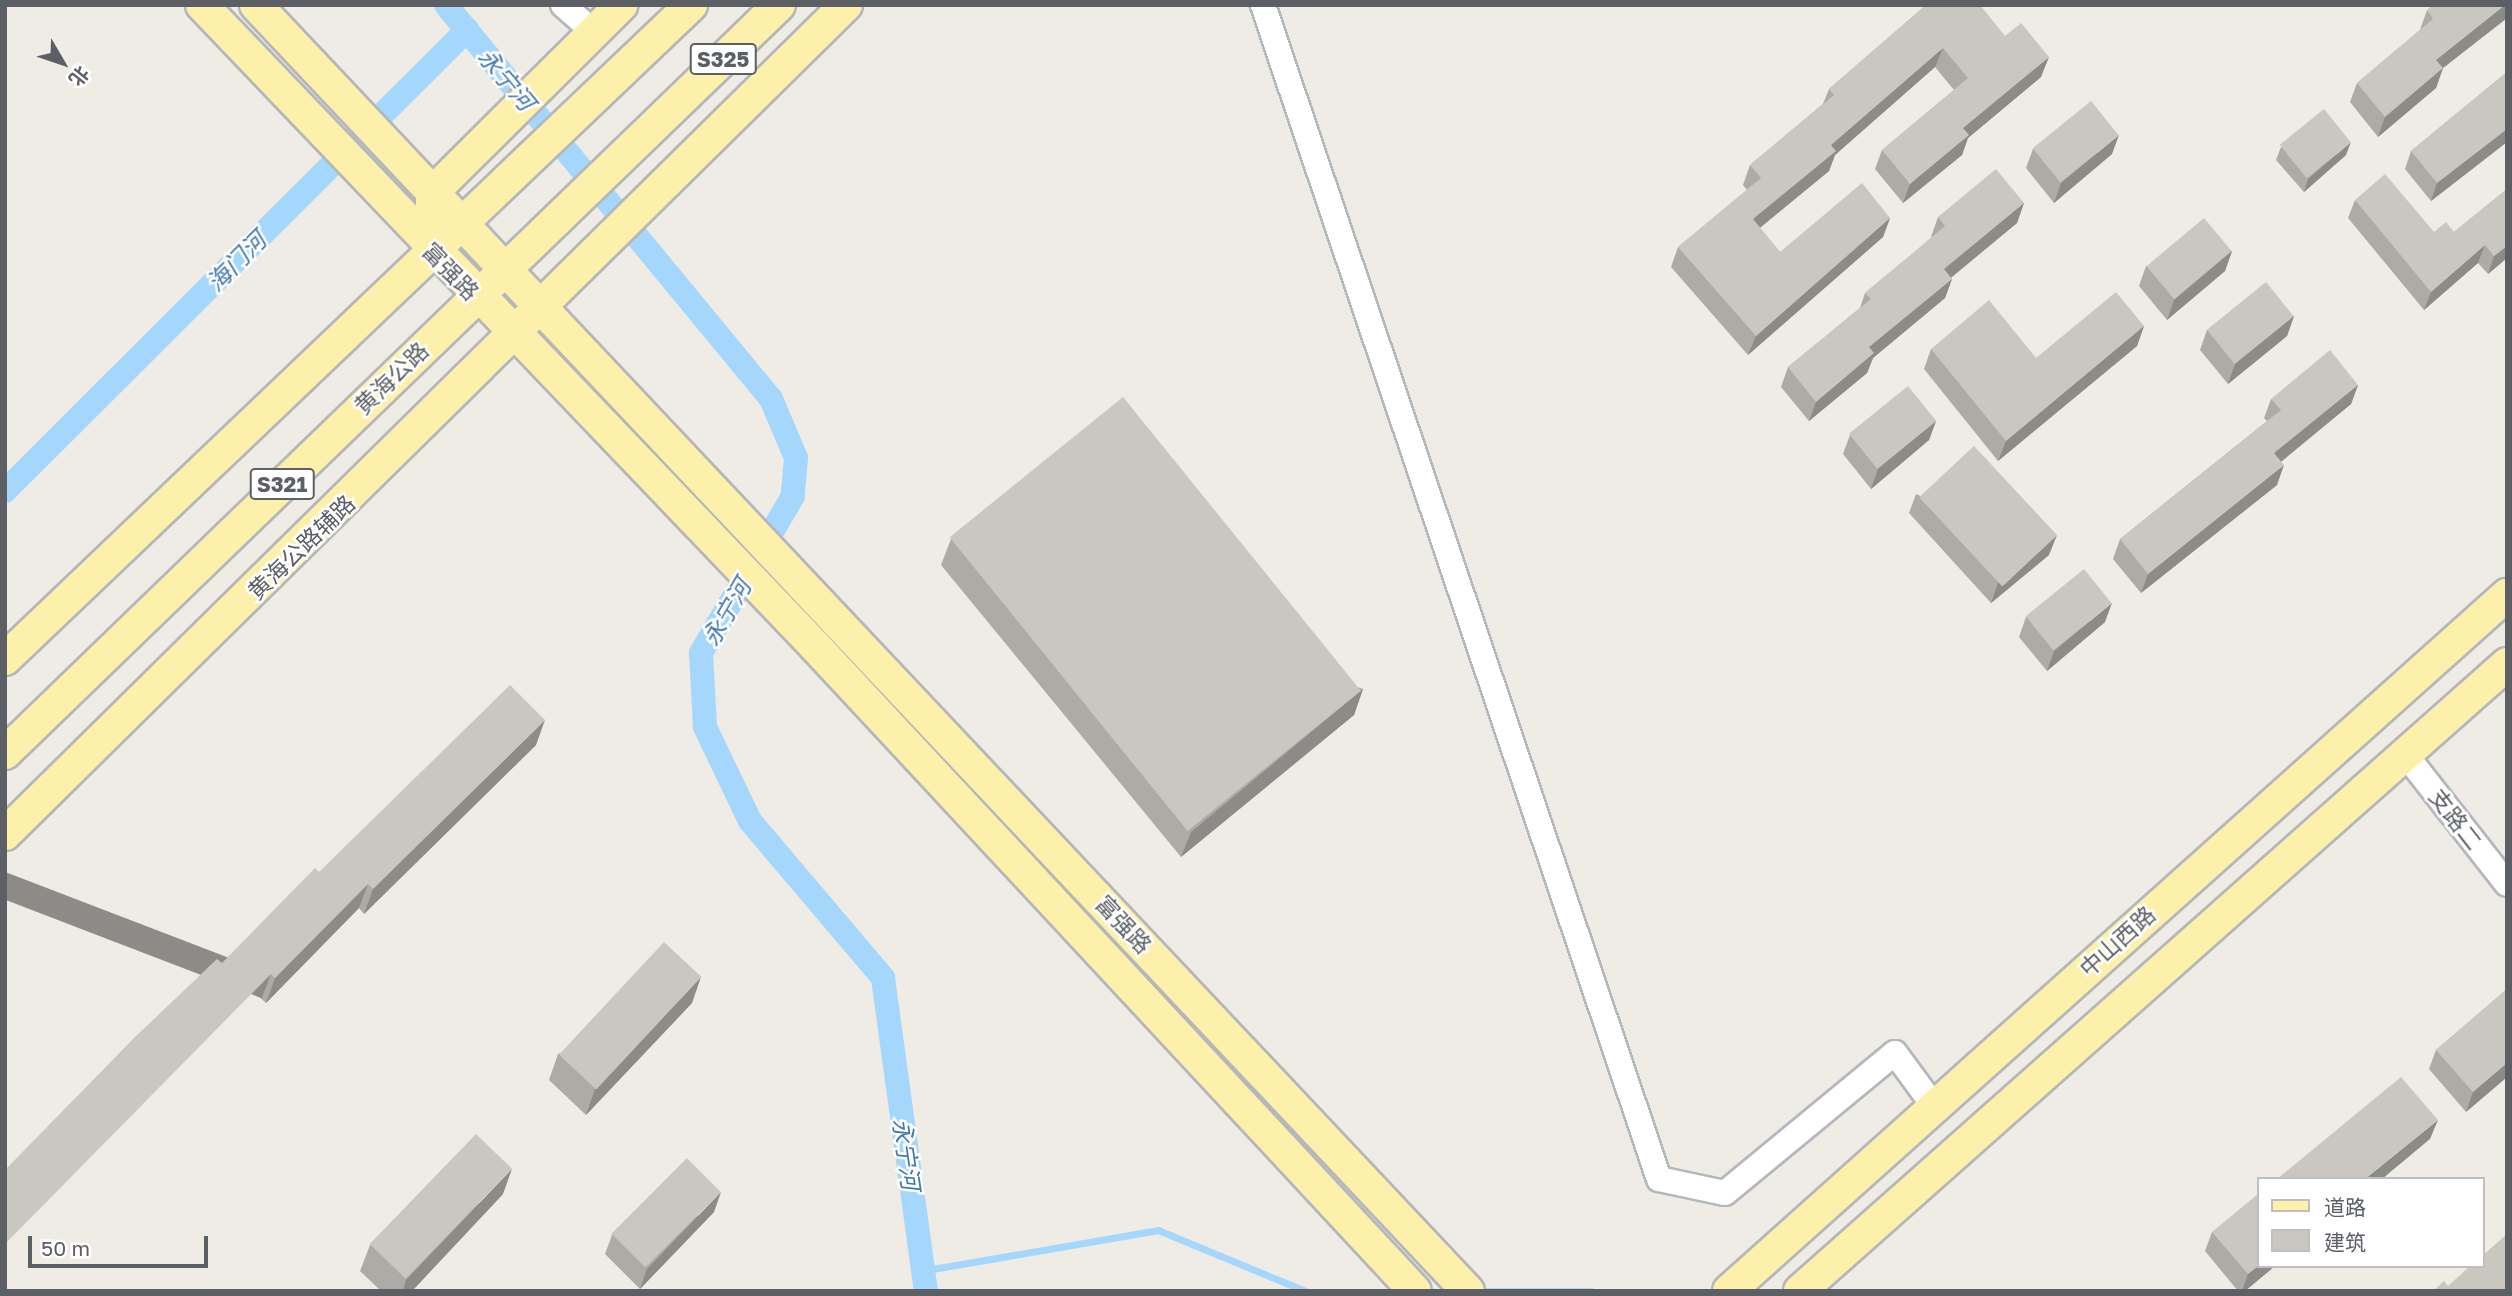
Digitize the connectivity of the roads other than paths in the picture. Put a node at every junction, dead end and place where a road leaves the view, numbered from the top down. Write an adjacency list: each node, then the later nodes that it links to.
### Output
1 (202, 5): 14 (main road, 富强路)
2 (256, 5): 11 (main road, 富强路)
3 (564, 5): 9 (street)
4 (621, 5): 9 (main road)
5 (691, 5): 10 (main road, S325)
6 (779, 5): 12 (main road, 黄海公路 / S325)
7 (846, 5): 17 (main road, 黄海公路辅路)
8 (1263, 5): 26 (street)
9 (594, 32): 11 (main road)
10 (518, 169): 13 (main road, S321)
11 (432, 192): 13 (main road, 富强路); 14 (main road)
12 (561, 218): 15 (main road, 黄海公路 / S321)
13 (460, 223): 14 (main road, S321); 15 (main road, 富强路)
14 (432, 251): 16 (main road, 富强路); 20 (main road, S321)
15 (502, 270): 16 (main road, 黄海公路 / S321); 17 (main road, 富强路)
16 (475, 296): 18 (main road, 富强路); 22 (main road, 黄海公路 / S321)
17 (542, 312): 18 (main road, 黄海公路辅路); 28 (main road, 富强路)
18 (516, 338): 24 (main road, 黄海公路辅路); 27 (main road, 富强路)
19 (2507, 595): 26 (main road, 中山西路)
20 (5, 659)
21 (2507, 664): 23 (main road)
22 (5, 753)
23 (2405, 754): 25 (street, 支路二); 30 (main road)
24 (5, 834)
25 (2507, 884)
26 (1933, 1105): 29 (main road, 中山西路)
27 (1415, 1291)
28 (1468, 1291)
29 (1729, 1291)
30 (1800, 1291)

